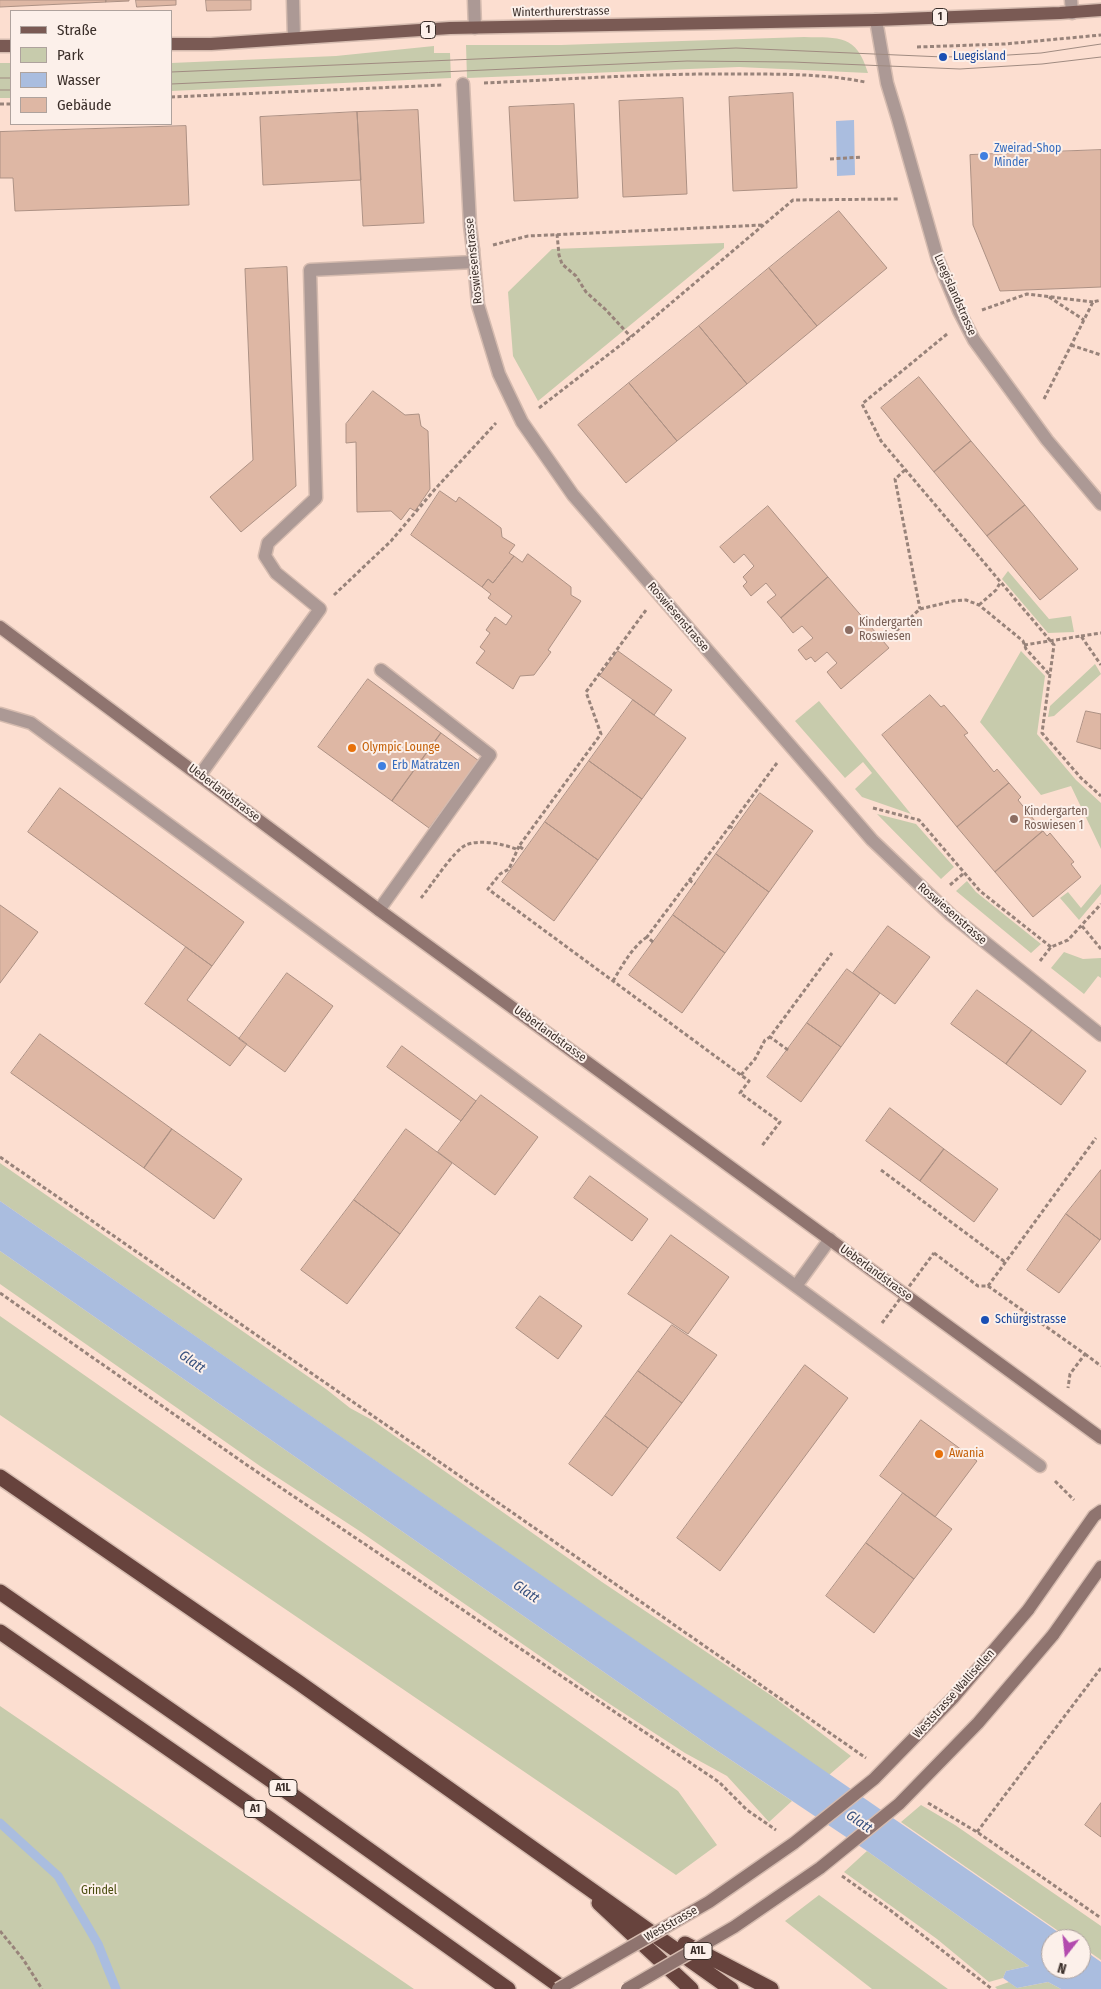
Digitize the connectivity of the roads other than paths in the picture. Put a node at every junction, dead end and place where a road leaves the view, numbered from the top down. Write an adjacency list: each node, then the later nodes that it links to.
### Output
1 (293, 0): 7 (street)
2 (474, 0): 6 (street)
3 (1072, 6): 4 (main road, Winterthurerstrasse / 1); 5 (main road, Winterthurerstrasse / 1)
4 (1101, 10)
5 (876, 20): 6 (main road, Winterthurerstrasse / 1); 11 (street, Luegislandstrasse)
6 (475, 28): 7 (main road, Winterthurerstrasse / 1)
7 (294, 38): 8 (main road, Winterthurerstrasse / 1)
8 (172, 44)
9 (463, 84): 10 (street, Roswiesenstrasse)
10 (474, 256): 15 (street); 17 (street, Roswiesenstrasse)
11 (1101, 504)
12 (0, 627): 15 (main road, Ueberlandstrasse)
13 (381, 670): 16 (street)
14 (0, 714): 19 (street)
15 (200, 775): 16 (main road, Ueberlandstrasse)
16 (379, 910): 18 (main road, Ueberlandstrasse)
17 (1101, 1035)
18 (830, 1239): 19 (street); 20 (main road, Ueberlandstrasse)
19 (796, 1286): 21 (street)
20 (1101, 1438)
21 (1040, 1466)
22 (0, 1477): 28 (highway)
23 (1101, 1511): 27 (main road, Weststrasse Wallisellen, bridge)
24 (1101, 1567): 33 (main road, bridge)
25 (0, 1592): 32 (highway, A1L)
26 (0, 1632): 30 (highway, A1)
27 (781, 1853): 31 (main road, Weststrasse, bridge)
28 (558, 1866): 29 (highway); 34 (highway, A1L)
29 (626, 1913): 35 (highway); 36 (highway, A1L)
30 (508, 1989)
31 (558, 1989)
32 (564, 1989)
33 (627, 1989)
34 (691, 1989)
35 (731, 1989)
36 (770, 1989)

